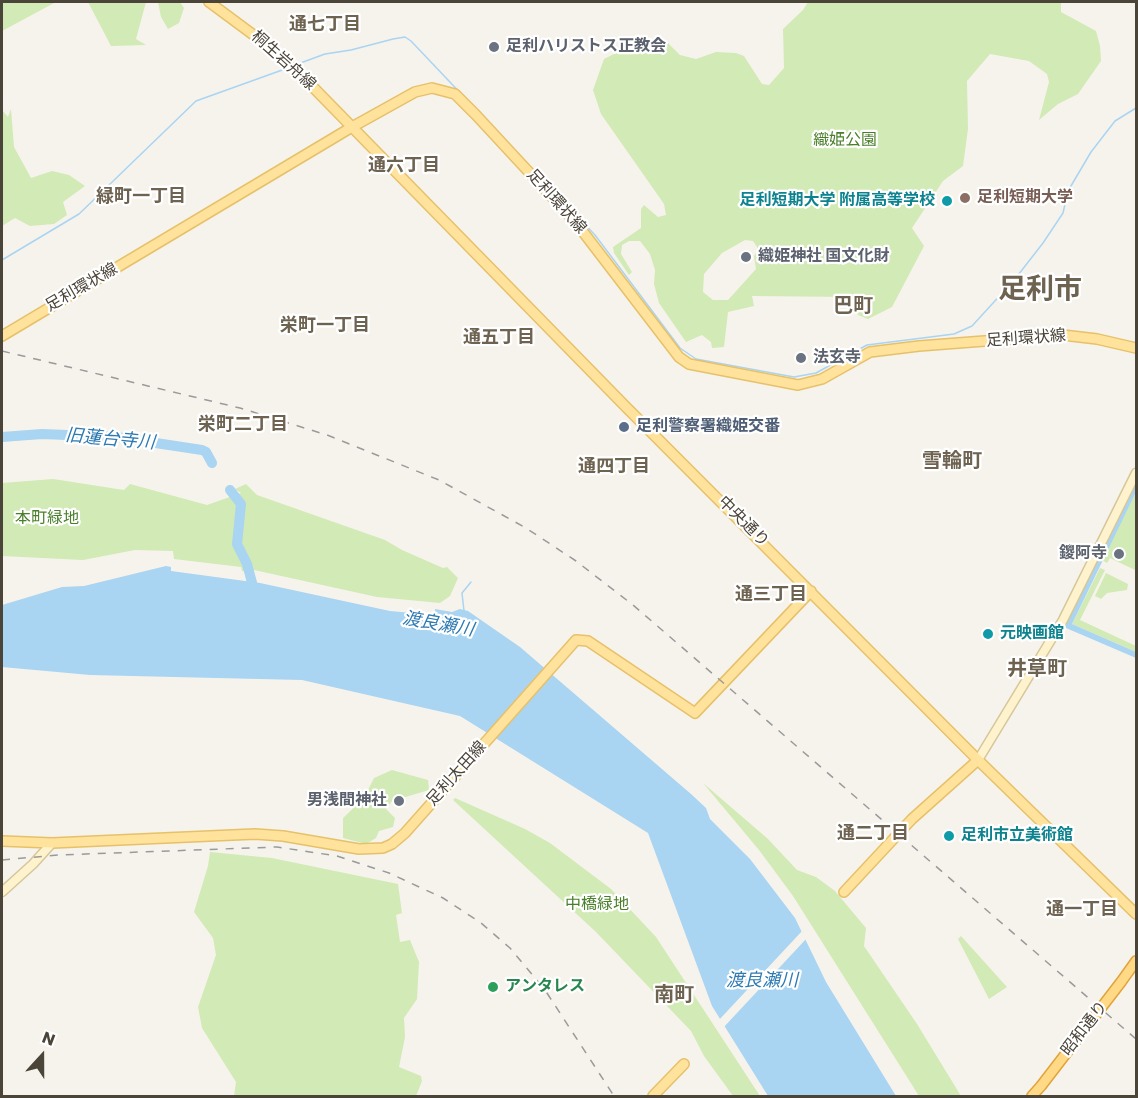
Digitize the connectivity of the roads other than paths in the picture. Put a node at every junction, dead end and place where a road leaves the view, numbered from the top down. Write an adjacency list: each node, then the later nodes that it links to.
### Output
1 (209, 2): 2 (main road, 桐生岩舟線)
2 (352, 127): 3 (main road, 足利環状線); 4 (main road, 足利環状線); 6 (main road, 中央通り)
3 (4, 335)
4 (1137, 348)
5 (1137, 474): 7 (main road)
6 (812, 591): 7 (main road, 中央通り); 9 (main road, 足利太田線)
7 (978, 760): 11 (main road); 12 (main road, 中央通り)
8 (2, 841): 9 (main road, 足利太田線)
9 (52, 843): 10 (main road)
10 (2, 892)
11 (844, 892)
12 (1137, 914)
13 (1137, 961): 16 (highway, 昭和通り, bridge)
14 (684, 1064): 15 (main road)
15 (653, 1096)
16 (1032, 1096)

